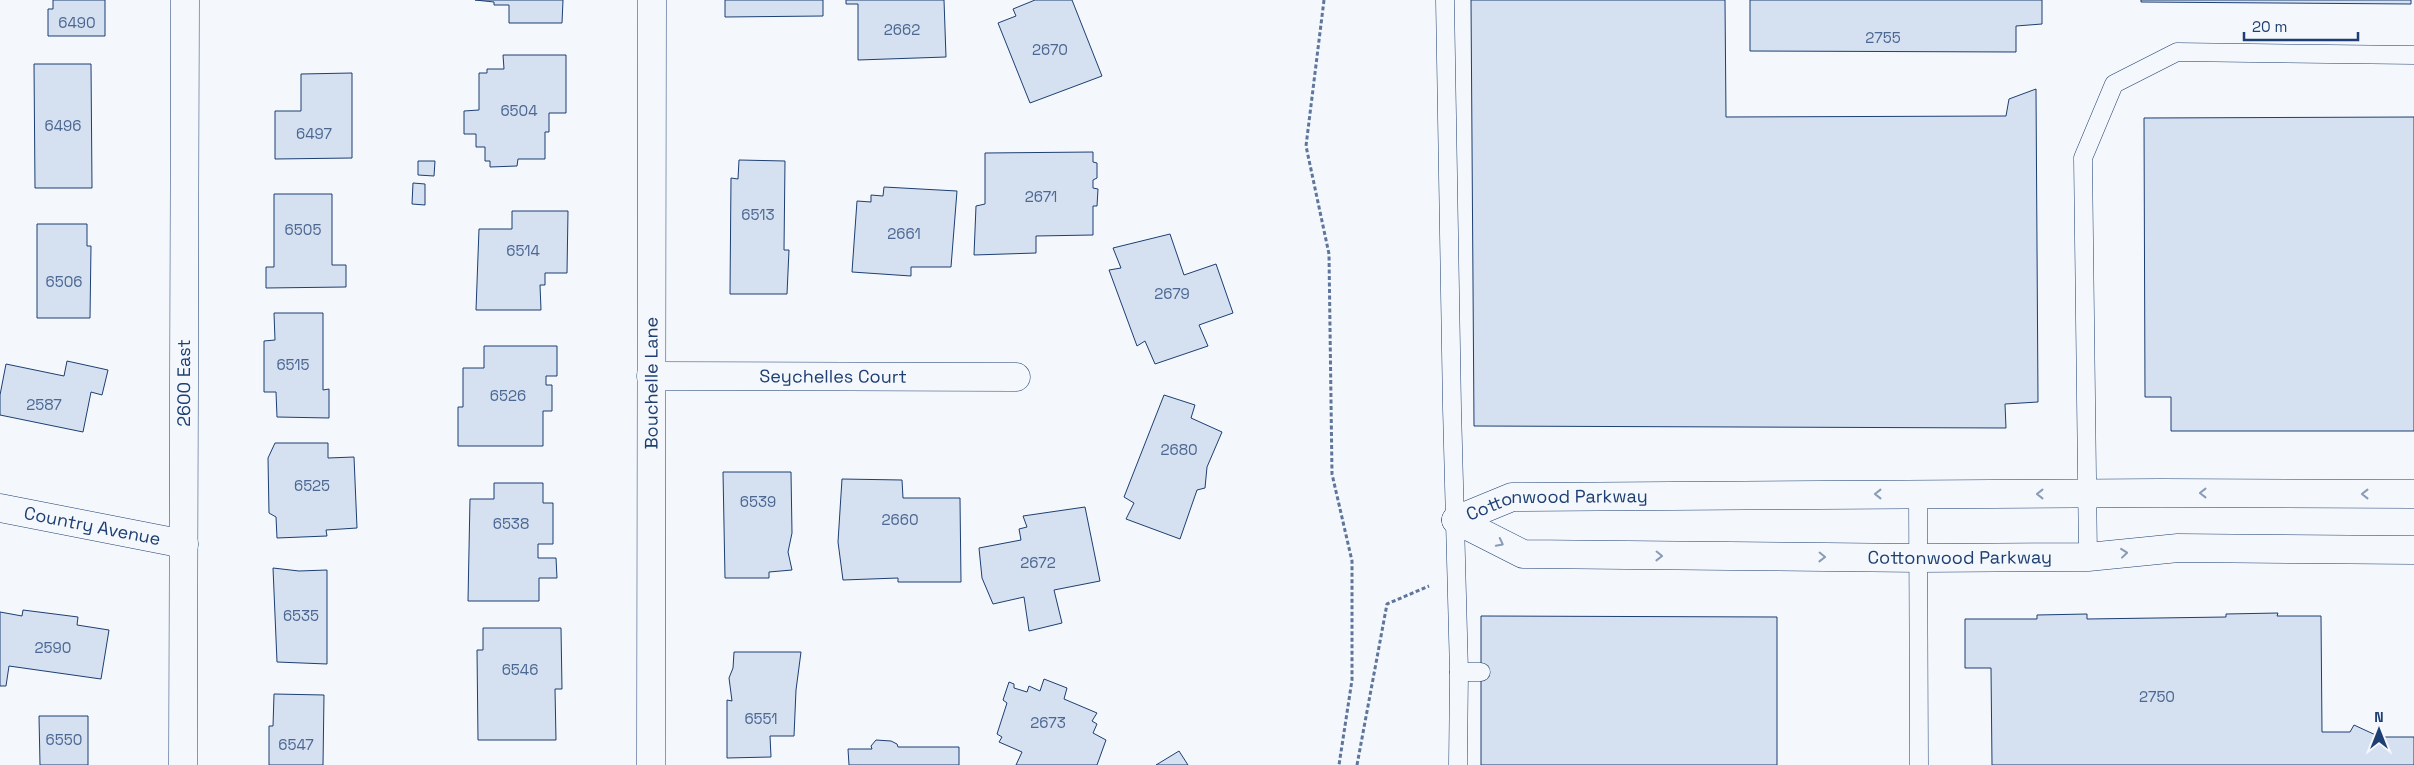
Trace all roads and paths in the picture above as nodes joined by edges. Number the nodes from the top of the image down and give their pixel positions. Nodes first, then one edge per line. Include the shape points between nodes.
1 (185, 0) edge
2 (652, 0) edge
3 (1324, 0) edge
4 (1445, 0) edge
5 (2414, 55) edge
6 (651, 376) junction
7 (1016, 377) dead end
8 (1918, 494) junction
9 (2086, 494) junction
10 (2414, 494) edge
11 (0, 508) edge
12 (1456, 520) junction
13 (184, 544) junction
14 (2414, 550) edge
15 (2088, 557) junction
16 (1919, 558) junction
17 (1430, 586) dead end
18 (1459, 672) junction
19 (1481, 672) dead end
20 (183, 765) edge
21 (651, 765) edge
22 (1339, 765) edge
23 (1357, 765) edge
24 (1458, 765) edge
25 (1919, 765) edge

1 - 13 street, 2600 East
2 - 6 street, Bouchelle Lane
3 - 22 path via 1306,146 1329,254 1332,474 1352,561 1352,680
4 - 12 lane
5 - 9 lane via 2176,52 2114,84 2083,158
6 - 7 street, Seychelles Court
6 - 21 street, Bouchelle Lane
9 -> 8 street, Cottonwood Parkway
8 -> 12 street, Cottonwood Parkway via 1512,497
8 - 16 lane
10 -> 9 street, Cottonwood Parkway
9 - 15 lane
11 - 13 street, Country Avenue
12 -> 16 street, Cottonwood Parkway via 1523,554
12 - 18 lane
13 - 20 street, 2600 East
15 -> 14 street, Cottonwood Parkway via 2178,548
15 - 16 street, Cottonwood Parkway
16 - 25 lane
17 - 23 path via 1387,604
18 - 19 lane
18 - 24 lane

